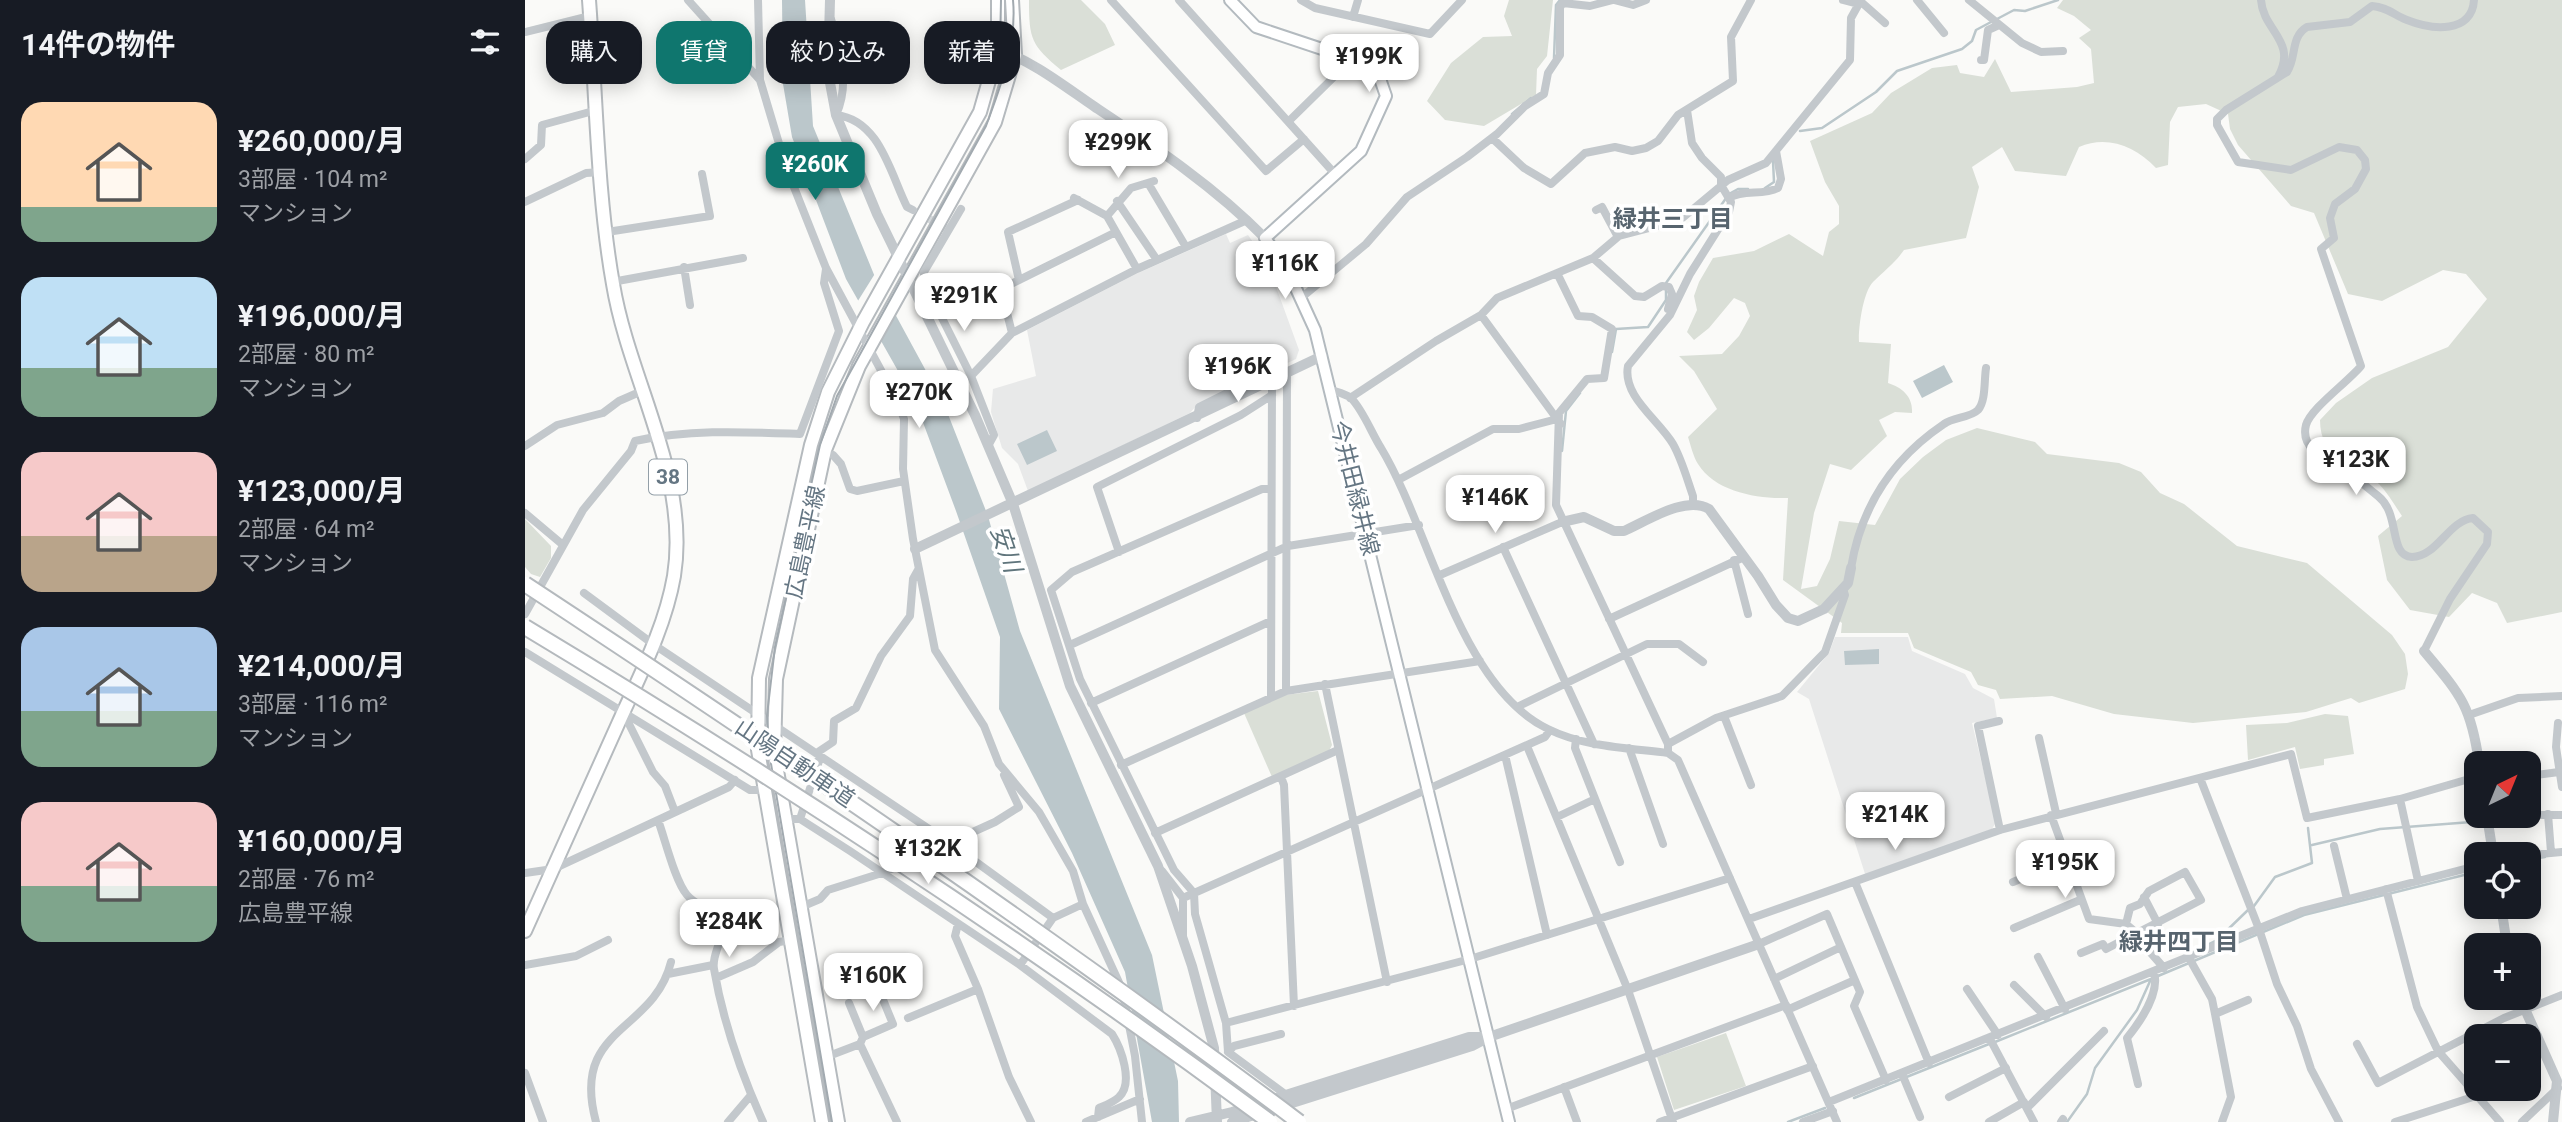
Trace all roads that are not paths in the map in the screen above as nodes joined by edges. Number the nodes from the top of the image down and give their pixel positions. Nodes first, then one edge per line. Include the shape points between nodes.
1 (589, 0) edge
2 (688, 0) edge
3 (758, 0) edge
4 (830, 0) edge
5 (998, 0) edge
6 (1012, 0) edge
7 (1111, 0) edge
8 (1179, 0) edge
9 (1230, 0) edge
10 (1301, 0) edge
11 (1358, 0) edge
12 (1462, 0) edge
13 (1613, 0) edge
14 (1646, 0) edge
15 (1751, 0) edge
16 (1843, 0) edge
17 (1917, 0) edge
18 (1969, 0) edge
19 (2261, 0) edge
20 (2474, 0) edge
21 (1860, 1) edge
22 (590, 16) junction
23 (1353, 17) junction
24 (998, 21) edge
25 (1013, 21) edge
26 (1885, 23) dead end
27 (1999, 25) junction
28 (525, 32) edge
29 (1944, 33) dead end
30 (2063, 51) dead end
31 (1347, 57) junction
32 (1020, 58) edge
33 (1981, 60) dead end
34 (2277, 78) junction
35 (759, 80) junction
36 (988, 84) edge
37 (1006, 84) edge
38 (597, 110) junction
39 (1686, 110) junction
40 (836, 115) junction
41 (1289, 121) junction
42 (1492, 138) junction
43 (1304, 139) junction
44 (1776, 151) junction
45 (525, 159) edge
46 (602, 172) junction
47 (702, 174) dead end
48 (1335, 174) junction
49 (1721, 185) junction
50 (1729, 198) junction
51 (1117, 201) junction
52 (525, 202) edge
53 (961, 209) dead end
54 (913, 210) tunnel mouth
55 (1596, 210) dead end
56 (1107, 216) junction
57 (1247, 220) junction
58 (607, 232) junction
59 (1116, 232) junction
60 (1618, 237) junction
61 (1265, 238) junction
62 (1186, 247) junction
63 (743, 258) dead end
64 (1593, 258) junction
65 (1157, 260) junction
66 (897, 262) junction
67 (684, 267) junction
68 (826, 268) junction
69 (1137, 269) junction
70 (1557, 273) junction
71 (1019, 280) junction
72 (907, 281) junction
73 (612, 282) junction
74 (1301, 298) junction
75 (690, 305) dead end
76 (1481, 315) junction
77 (861, 326) junction
78 (1658, 332) junction
79 (1012, 333) junction
80 (872, 344) junction
81 (1322, 356) junction
82 (1986, 368) dead end
83 (1287, 374) junction
84 (971, 376) junction
85 (1272, 381) junction
86 (1331, 390) junction
87 (642, 391) junction
88 (1272, 395) junction
89 (1350, 398) junction
90 (1559, 422) junction
91 (657, 436) junction
92 (525, 446) edge
93 (988, 446) junction
94 (834, 455) dead end
95 (1400, 479) junction
96 (904, 481) junction
97 (1271, 489) junction
98 (1693, 504) junction
99 (1010, 505) junction
100 (525, 513) edge
101 (1562, 522) junction
102 (1419, 524) junction
103 (1366, 533) junction
104 (563, 545) junction
105 (1289, 546) junction
106 (1503, 548) junction
107 (915, 549) junction
108 (1119, 552) junction
109 (1271, 554) junction
110 (1739, 558) junction
111 (1851, 568) joint
112 (918, 570) junction
113 (1440, 575) junction
114 (525, 584) edge
115 (1843, 589) junction
116 (584, 593) dead end
117 (525, 614) edge
118 (1748, 614) dead end
119 (1609, 619) junction
120 (1271, 621) junction
121 (525, 627) edge
122 (653, 644) junction
123 (1070, 645) junction
124 (2424, 651) joint
125 (525, 652) edge
126 (1625, 654) junction
127 (1480, 661) junction
128 (1703, 662) dead end
129 (1400, 673) junction
130 (1566, 681) junction
131 (1325, 684) junction
132 (1286, 691) junction
133 (1271, 696) junction
134 (2562, 696) edge
135 (1091, 703) junction
136 (1517, 706) junction
137 (623, 712) junction
138 (757, 712) junction
139 (2469, 715) junction
140 (1724, 716) junction
141 (1999, 720) dead end
142 (773, 722) junction
143 (2559, 723) dead end
144 (1550, 730) junction
145 (2039, 738) dead end
146 (1576, 739) junction
147 (1594, 744) junction
148 (1527, 746) junction
149 (1629, 748) junction
150 (1668, 749) junction
151 (1338, 750) junction
152 (2476, 751) edge
153 (818, 752) junction
154 (1505, 755) junction
155 (999, 764) junction
156 (1121, 765) junction
157 (1281, 777) junction
158 (2541, 777) edge
159 (2200, 778) junction
160 (2561, 778) edge
161 (735, 780) junction
162 (2464, 780) edge
163 (1751, 785) dead end
164 (765, 790) junction
165 (1429, 790) junction
166 (1595, 799) junction
167 (2400, 799) junction
168 (674, 813) junction
169 (2053, 814) junction
170 (2541, 814) edge
171 (2548, 814) junction
172 (2562, 815) edge
173 (1557, 817) junction
174 (786, 818) junction
175 (800, 819) junction
176 (658, 820) junction
177 (1354, 823) junction
178 (2000, 830) junction
179 (1155, 833) junction
180 (950, 843) junction
181 (1664, 844) dead end
182 (2335, 846) dead end
183 (2551, 852) junction
184 (2562, 852) edge
185 (1287, 853) junction
186 (2541, 853) edge
187 (2067, 860) junction
188 (1620, 862) dead end
189 (1158, 866) junction
190 (553, 869) junction
191 (2464, 869) edge
192 (525, 873) edge
193 (882, 873) junction
194 (1730, 878) junction
195 (2418, 881) junction
196 (1855, 882) junction
197 (2013, 883) dead end
198 (2386, 889) junction
199 (1194, 893) junction
200 (1183, 898) junction
201 (2144, 898) junction
202 (2347, 899) junction
203 (2081, 900) junction
204 (1083, 904) junction
205 (801, 907) junction
206 (1053, 918) junction
207 (1749, 919) junction
208 (1600, 920) junction
209 (957, 924) junction
210 (2126, 924) junction
211 (2158, 924) junction
212 (2014, 928) dead end
213 (2259, 929) junction
214 (525, 931) edge
215 (1547, 935) junction
216 (2137, 935) junction
217 (1183, 938) junction
218 (608, 940) dead end
219 (792, 940) junction
220 (1759, 944) junction
221 (1841, 947) junction
222 (2081, 953) dead end
223 (2038, 957) dead end
224 (2189, 958) junction
225 (1470, 959) junction
226 (671, 962) dead end
227 (525, 965) edge
228 (713, 965) junction
229 (1020, 965) junction
230 (2164, 968) junction
231 (2154, 972) junction
232 (668, 974) junction
233 (716, 978) junction
234 (1774, 979) junction
235 (1855, 980) junction
236 (1387, 982) junction
237 (2014, 985) dead end
238 (978, 989) junction
239 (1967, 989) dead end
240 (879, 990) dead end
241 (1628, 990) junction
242 (2562, 995) edge
243 (2248, 1000) dead end
244 (849, 1003) dead end
245 (2541, 1003) edge
246 (1294, 1006) junction
247 (1786, 1007) junction
248 (2065, 1009) junction
249 (2523, 1010) edge
250 (2525, 1010) edge
251 (2215, 1014) junction
252 (2046, 1017) junction
253 (908, 1018) dead end
254 (1226, 1023) junction
255 (2104, 1031) dead end
256 (1281, 1034) dead end
257 (1489, 1037) junction
258 (1994, 1037) junction
259 (862, 1040) junction
260 (2357, 1044) dead end
261 (2438, 1051) junction
262 (1229, 1052) junction
263 (1650, 1055) junction
264 (827, 1057) junction
265 (1929, 1063) junction
266 (1813, 1066) junction
267 (2006, 1069) junction
268 (525, 1073) edge
269 (1902, 1074) junction
270 (1886, 1080) junction
271 (2464, 1082) edge
272 (2139, 1084) dead end
273 (1564, 1087) junction
274 (2560, 1087) edge
275 (751, 1095) junction
276 (1949, 1097) dead end
277 (1140, 1099) junction
278 (1290, 1099) junction
279 (2464, 1100) edge
280 (2481, 1101) edge
281 (2025, 1105) junction
282 (1831, 1107) junction
283 (1506, 1109) junction
284 (1098, 1117) junction
285 (1920, 1117) dead end
286 (1214, 1119) edge
287 (2408, 1119) edge
288 (1247, 1120) edge
289 (1673, 1120) edge
290 (2525, 1120) edge
291 (543, 1122) edge
292 (596, 1122) edge
293 (728, 1122) edge
294 (763, 1122) edge
295 (822, 1122) edge
296 (838, 1122) edge
297 (897, 1122) edge
298 (1031, 1122) edge
299 (1086, 1122) edge
300 (1142, 1122) edge
301 (1190, 1122) edge
302 (1232, 1122) edge
303 (1270, 1122) edge
304 (1299, 1122) edge
305 (1509, 1122) edge
306 (1577, 1122) edge
307 (1660, 1122) edge
308 (1803, 1122) edge
309 (1837, 1122) edge
310 (1989, 1122) edge
311 (2034, 1122) edge
312 (2222, 1122) edge
313 (2339, 1122) edge
314 (2395, 1122) edge
315 (2500, 1122) edge
316 (2553, 1122) edge

1 - 22 main road, 38
2 - 35 street
3 - 35 street
4 - 40 street via 828,72
5 - 24 main road, 広島豊平線
6 - 25 main road, 広島豊平線
7 - 43 street via 1266,171
8 - 41 street
9 - 31 main road via 1256,27
10 - 23 street
11 - 23 street
12 - 23 street via 1430,34
13 - 14 street via 1633,5
13 - 42 street via 1590,6 1563,2 1560,55 1548,72 1544,94
15 - 39 street via 1731,37 1733,81
16 - 21 street
17 - 29 street
18 - 27 street
19 - 34 street via 2285,54
20 - 34 street via 2473,14 2452,27 2405,20 2384,6 2372,6 2350,22 2307,26 2295,39 2293,64
21 - 26 street
21 - 44 street via 1851,18 1850,60
22 - 28 street
22 - 38 main road, 38
27 - 30 street via 2041,52
27 - 33 street via 1988,30 1987,50
31 - 41 street via 1344,67
31 - 48 main road via 1370,65 1386,96 1361,151
32 - 57 street via 1210,186
34 - 124 street via 2217,119 2238,162 2291,170 2339,147 2357,150 2366,169 2355,189 2335,204 2330,218 2335,238 2321,249 2361,366 2306,426 2312,451 2386,502 2402,553 2423,555 2464,519 2473,518 2488,532 2487,544 2450,599
35 - 68 street via 786,167
36 - 66 main road, 広島豊平線 via 980,112
37 - 72 main road, 広島豊平線 via 995,122
38 - 45 street via 542,125 541,145
38 - 46 main road, 38
39 - 42 street via 1646,148 1615,147 1585,153 1551,184 1524,168
39 - 49 street via 1692,143 1721,177
40 - 54 street via 850,116 879,143 907,207
40 - 66 street
41 - 43 street
42 - 74 street via 1407,197 1366,244
43 - 48 street
44 - 49 street via 1756,169
44 - 50 street via 1779,188
46 - 52 street via 586,173
46 - 58 main road, 38
47 - 58 street via 710,216
48 - 61 main road
49 - 50 street
49 - 60 street via 1680,220
50 - 78 street via 1729,212
51 - 56 street
51 - 62 street via 1131,188 1151,182
51 - 65 street
53 - 84 street via 924,272 924,282
55 - 60 street via 1602,206
56 - 59 street
56 - 71 street via 1076,199 1008,232
57 - 61 street
57 - 62 street
58 - 73 main road, 38
59 - 69 street
59 - 71 street
60 - 64 street
61 - 74 main road, 今井田緑井線
62 - 65 street
63 - 67 street
64 - 70 street
64 - 78 street via 1635,296 1668,287 1671,303
65 - 69 street
66 - 72 street
66 - 77 main road, 広島豊平線
67 - 73 street
67 - 75 street
68 - 77 street
68 - 91 street via 824,283 839,331 801,434 729,431
69 - 79 street
70 - 76 street via 1497,298
70 - 90 street via 1578,316 1592,317 1612,329 1604,378 1587,379 1559,413
71 - 79 street via 1001,289
72 - 80 main road, 広島豊平線
72 - 93 street
73 - 87 main road, 38
74 - 81 main road, 今井田緑井線
76 - 89 street
76 - 90 street
77 - 80 street
77 - 138 main road, 広島豊平線 via 828,392 811,444 765,646
78 - 98 street via 1628,366 1627,384 1672,442
79 - 84 street
80 - 96 street via 904,419
80 - 142 main road, 広島豊平線 via 843,399 825,450 781,649
81 - 83 street
81 - 86 main road, 今井田緑井線
82 - 111 street via 1982,404 1976,413 1947,421 1910,448 1879,488 1856,536
83 - 85 street
83 - 105 street
84 - 93 street via 994,435
85 - 88 street
85 - 99 street
86 - 89 street
86 - 103 main road, 今井田緑井線
87 - 91 main road, 38
87 - 92 street via 603,413 557,425
88 - 97 street
88 - 108 street via 1097,487
89 - 95 street
90 - 95 street via 1493,429
90 - 101 street via 1556,505
91 - 104 street via 635,442 583,510
91 - 122 main road, 38 via 672,492 676,548 674,576
93 - 99 street
94 - 96 street via 850,489
95 - 102 street
96 - 107 street
97 - 108 street
97 - 109 street
98 - 101 street via 1624,531 1584,517
98 - 110 street via 1709,509
99 - 107 street
99 - 189 street via 1070,686
100 - 104 street
101 - 106 street
101 - 119 street
102 - 103 street
102 - 113 street
103 - 105 street
103 - 129 main road, 今井田緑井線
104 - 117 street
105 - 109 street
105 - 132 street
106 - 113 street
106 - 130 street
107 - 112 street
108 - 123 street via 1072,572 1051,590
109 - 120 street
109 - 123 street
110 - 115 street via 1776,605 1798,621 1812,617
110 - 118 street
110 - 119 street
111 - 115 street
112 - 153 street via 910,616 881,656 856,708 834,721 833,742
112 - 155 street via 935,650 984,726
113 - 127 street
114 - 304 highway, 山陽自動車道, bridge via 977,888
115 - 140 street via 1845,595 1825,652 1782,696
116 - 122 street
119 - 126 street
120 - 133 street
120 - 135 street
121 - 303 highway, 山陽自動車道, bridge via 876,845 1098,996
122 - 137 main road, 38
122 - 138 street
123 - 135 street
124 - 139 street via 2461,694
125 - 137 street
126 - 128 street via 1655,642 1679,644
126 - 130 street
126 - 150 street
127 - 129 street
127 - 136 street
129 - 131 street
129 - 165 main road, 今井田緑井線
130 - 136 street
130 - 147 street
131 - 132 street
131 - 151 street
132 - 133 street
133 - 156 street
134 - 139 street via 2518,698
135 - 156 street
136 - 144 street
137 - 161 street
137 - 168 street via 653,772 666,786
137 - 190 main road, 38
138 - 142 street
138 - 164 main road, 広島豊平線
139 - 152 street
140 - 150 street
140 - 163 street
141 - 178 street via 1978,726
142 - 153 street
142 - 174 main road, 広島豊平線
143 - 160 street
144 - 146 street
144 - 148 street
145 - 169 street
146 - 147 street
146 - 166 street via 1575,748
147 - 149 street
148 - 154 street
148 - 173 street
149 - 150 street
149 - 181 street
150 - 194 street via 1678,760
151 - 157 street
151 - 177 street
153 - 175 street
153 - 180 street
154 - 165 street
154 - 215 street
155 - 180 street via 1019,807
155 - 204 street via 1039,812 1073,871
156 - 179 street
157 - 179 street
157 - 185 street
158 - 160 street
159 - 167 street via 2291,754 2307,818
159 - 169 street
159 - 213 street
161 - 164 street via 750,790
161 - 168 street
162 - 167 street
164 - 219 main road, 広島豊平線
165 - 177 street
165 - 225 main road, 今井田緑井線
166 - 173 street
166 - 188 street
167 - 195 street
168 - 176 street
169 - 178 street
169 - 187 street
170 - 171 street
171 - 172 street
171 - 183 street
173 - 208 street
174 - 175 street
174 - 205 main road, 広島豊平線
175 - 193 street
176 - 190 street
176 - 228 street via 687,895 720,925
177 - 185 street
177 - 236 street
178 - 196 street
179 - 199 street via 1174,870
180 - 193 street
180 - 206 street
182 - 202 street
183 - 184 street
183 - 186 street
185 - 199 street
185 - 246 street
187 - 197 street
187 - 203 street
189 - 200 street
189 - 217 street
190 - 192 street
190 - 214 main road, 38
191 - 195 street
193 - 205 street via 828,890 820,900
193 - 209 street
194 - 207 street
194 - 208 street
195 - 198 street
196 - 207 street
196 - 265 street
198 - 202 street
198 - 261 street via 2417,1007
199 - 200 street
199 - 254 street via 1195,914
200 - 217 street
201 - 210 street via 2130,908
201 - 211 street
201 - 211 street via 2185,872 2201,900
202 - 213 street
203 - 210 street via 2089,919
203 - 212 street
204 - 206 street
204 - 277 street via 1122,989
205 - 264 main road, 広島豊平線
206 - 229 street
207 - 220 street
208 - 215 street
208 - 241 street
209 - 229 street
209 - 238 street via 955,936
210 - 216 street
211 - 216 street
213 - 224 street
213 - 313 street via 2311,1069
215 - 225 street
216 - 222 street via 2106,950 2103,944
216 - 230 street
217 - 286 street via 1214,1048
218 - 227 street via 576,956
219 - 233 street via 779,942 753,962
219 - 295 main road, 広島豊平線
220 - 221 street via 1827,915
220 - 234 street
220 - 241 street
221 - 234 street
221 - 235 street
223 - 248 street
224 - 230 street
224 - 251 street via 2212,999
225 - 236 street
225 - 257 main road, 今井田緑井線
226 - 232 street
228 - 232 street
228 - 233 street
229 - 284 street via 1077,1005 1119,1044 1125,1087 1121,1096 1099,1108
230 - 231 street
231 - 248 street
231 - 272 street via 2157,982 2127,1038
232 - 292 street via 657,993 593,1064 590,1095
233 - 275 street via 734,1051
234 - 247 street
235 - 247 street
235 - 270 street via 1860,992 1854,1006
236 - 246 street
237 - 252 street
238 - 253 street
238 - 298 street via 1009,1077
239 - 258 street
240 - 259 street via 893,1024
241 - 257 street
241 - 263 street
242 - 245 street
243 - 251 street
244 - 259 street
246 - 254 street
247 - 263 street
247 - 266 street
248 - 252 street
249 - 261 street
250 - 274 street
251 - 312 street via 2231,1097
252 - 258 street
254 - 262 street
255 - 281 street
256 - 262 street via 1234,1046
257 - 278 street via 1472,1046
257 - 283 main road, 今井田緑井線
258 - 265 street
258 - 267 street
259 - 264 street
259 - 297 street
260 - 261 street via 2378,1083
261 - 271 street
262 - 278 street
263 - 273 street
263 - 289 street
264 - 296 main road, 広島豊平線
265 - 269 street
266 - 282 street
266 - 289 street
267 - 276 street
267 - 281 street
268 - 291 street
269 - 270 street
269 - 285 street
270 - 282 street
273 - 283 street
273 - 306 street
274 - 290 street
274 - 316 street
275 - 293 street
275 - 294 street
277 - 284 street
277 - 300 street
278 - 286 street
278 - 288 street
279 - 287 street
280 - 315 street
281 - 310 street
281 - 311 street
282 - 308 street
282 - 309 street
283 - 305 main road, 今井田緑井線
284 - 299 street
286 - 301 street
287 - 314 street
288 - 302 street
289 - 307 street

